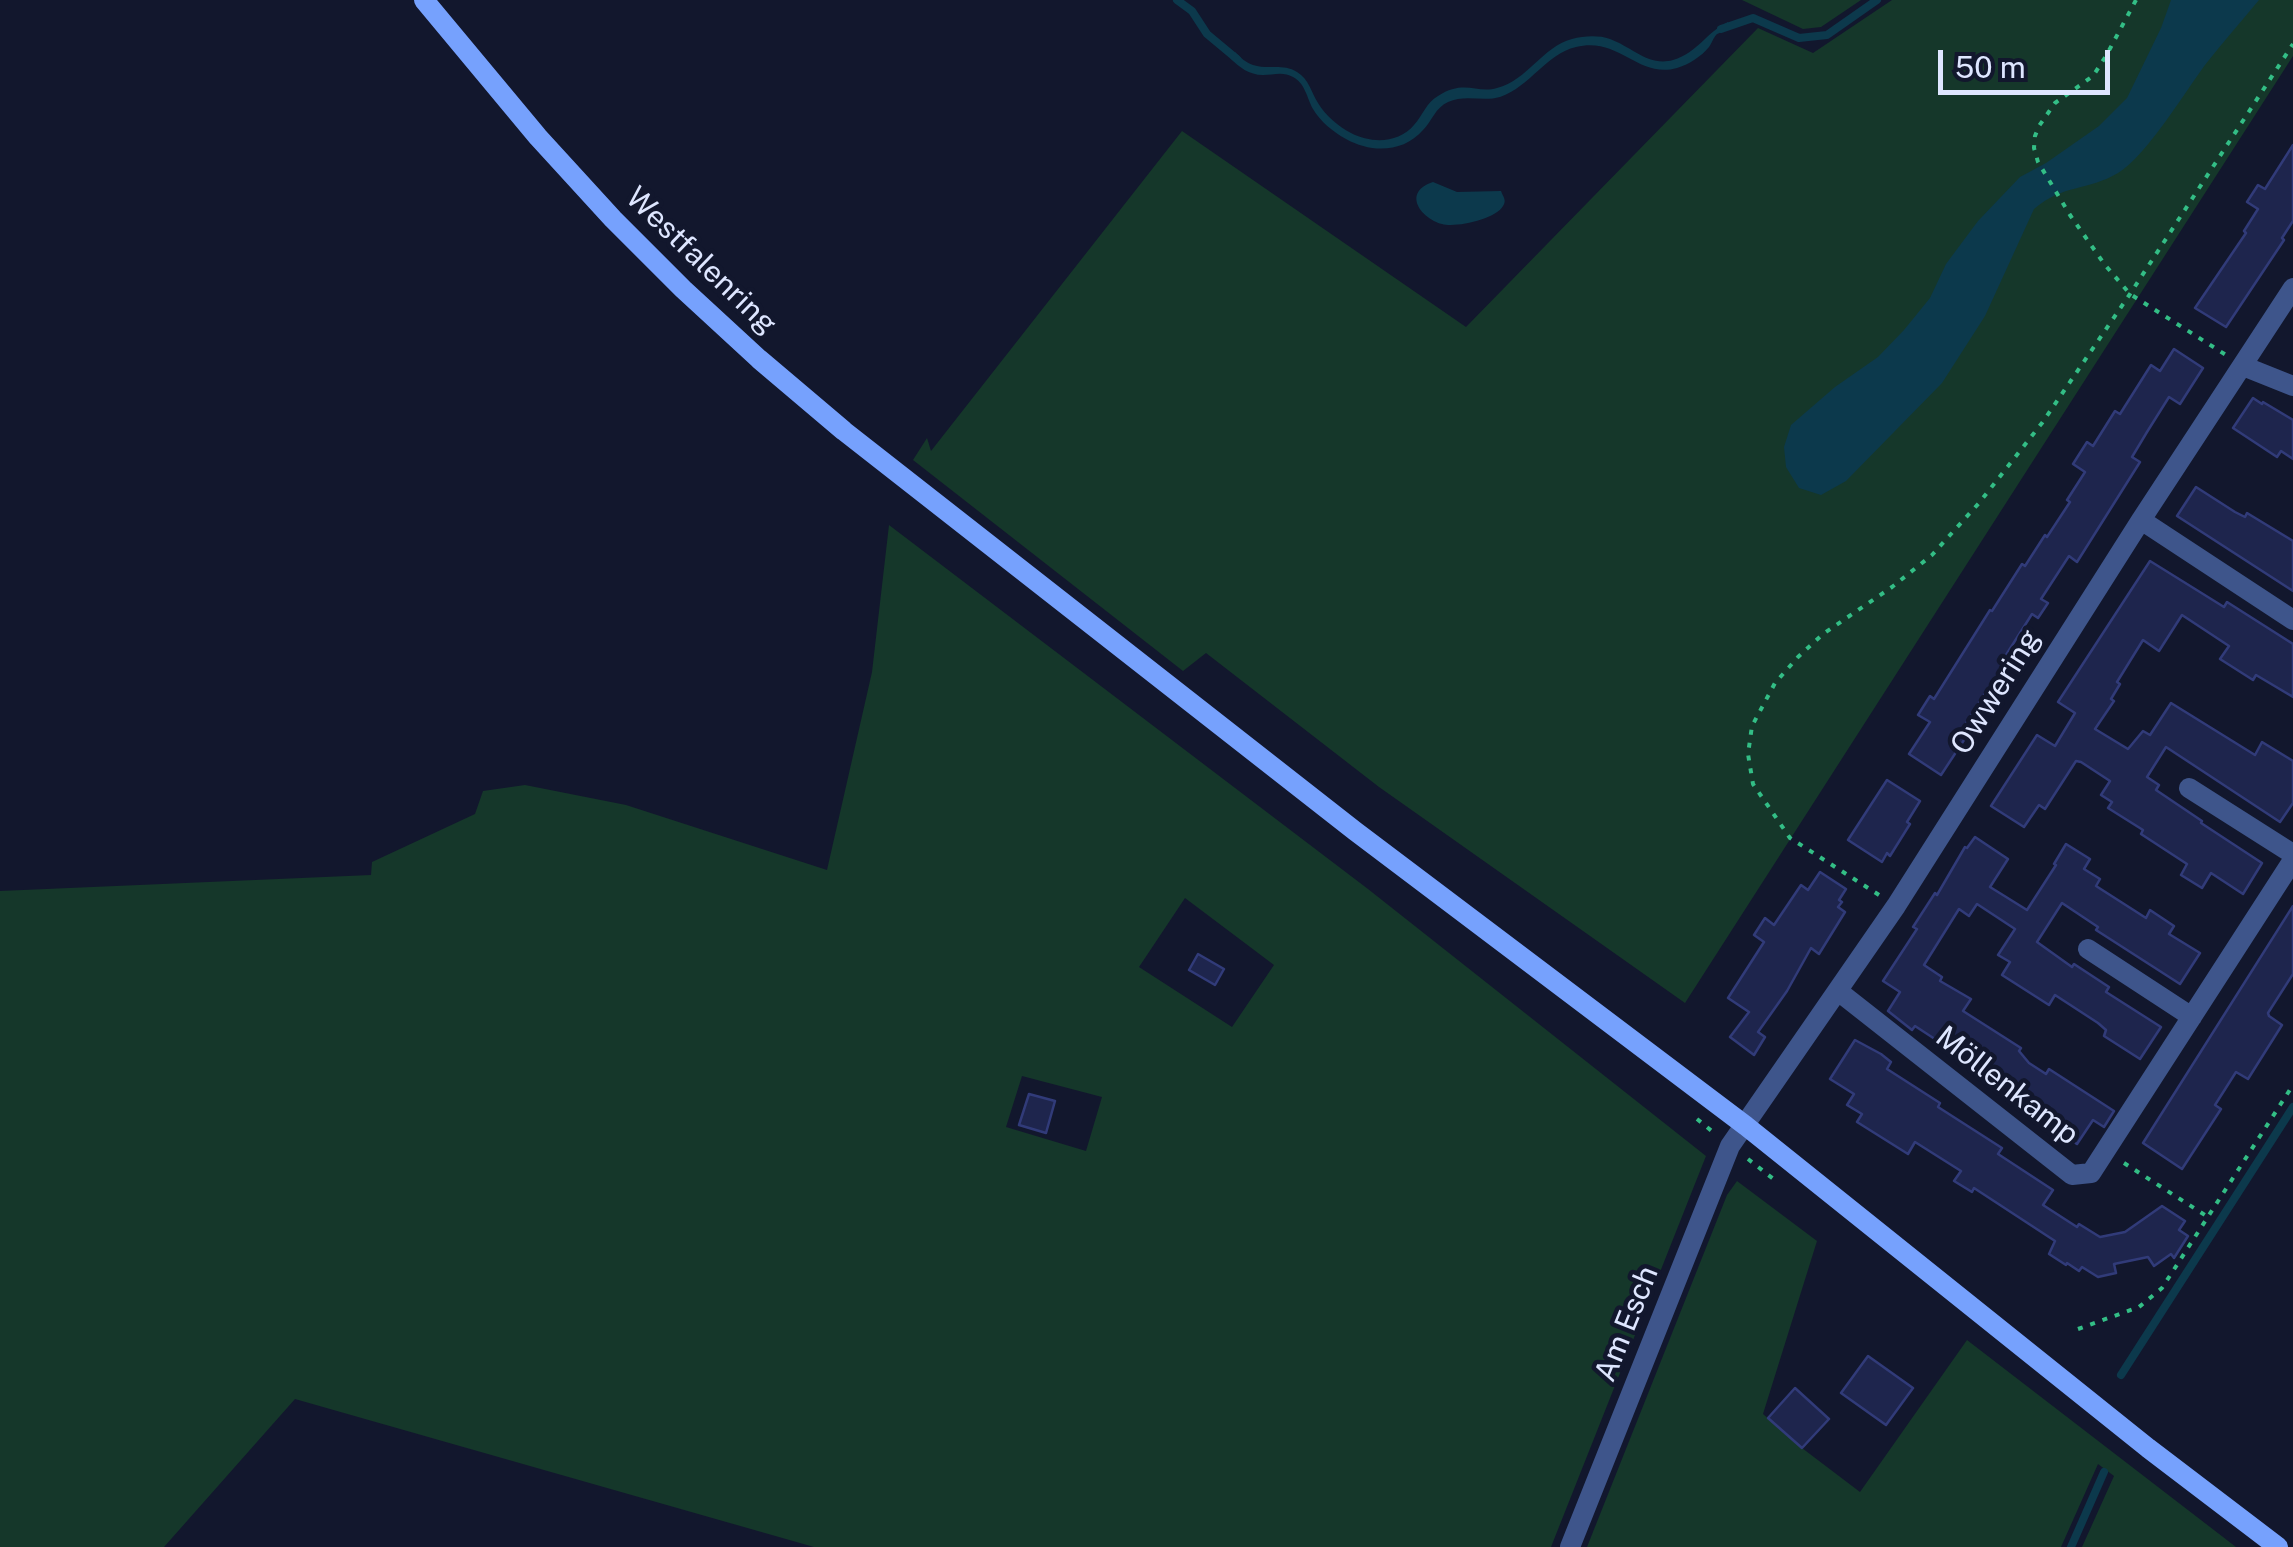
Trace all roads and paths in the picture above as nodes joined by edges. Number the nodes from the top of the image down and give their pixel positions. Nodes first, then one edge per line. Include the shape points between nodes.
1 (424, 0) edge
2 (2136, 0) edge
3 (2293, 44) edge
4 (2293, 288) edge
5 (2130, 294) junction
6 (2243, 366) junction
7 (2293, 386) edge
8 (2141, 520) junction
9 (2293, 620) edge
10 (2189, 788) dead end
11 (2293, 857) edge
12 (1896, 906) junction
13 (2088, 949) dead end
14 (1838, 991) junction
15 (2192, 1017) junction
16 (2293, 1085) edge
17 (1746, 1126) junction
18 (2105, 1151) junction
19 (2208, 1217) junction
20 (2078, 1329) dead end
21 (1570, 1547) edge
22 (2278, 1547) edge

1 - 17 street, Westfalenring via 613,219 759,359 969,531
2 - 5 path via 2093,76 2048,111 2034,148 2057,196
3 - 5 path
4 - 6 street, Owwering
5 - 6 path
5 - 12 path via 1979,503 1932,555 1798,657 1752,726 1753,784 1790,838
6 - 7 street
6 - 8 street, Owwering
8 - 9 street
8 - 12 street, Owwering
10 - 11 street, Möllenkamp
11 - 15 street, Möllenkamp
12 - 14 street, Owwering
13 - 15 street
14 - 17 street, Owwering
14 - 18 street, Möllenkamp via 2072,1176 2090,1172
15 - 18 street, Möllenkamp
16 - 19 path
17 - 21 street, Am Esch via 1730,1146
17 - 22 street, Westfalenring
18 - 19 path
19 - 20 path via 2150,1299

